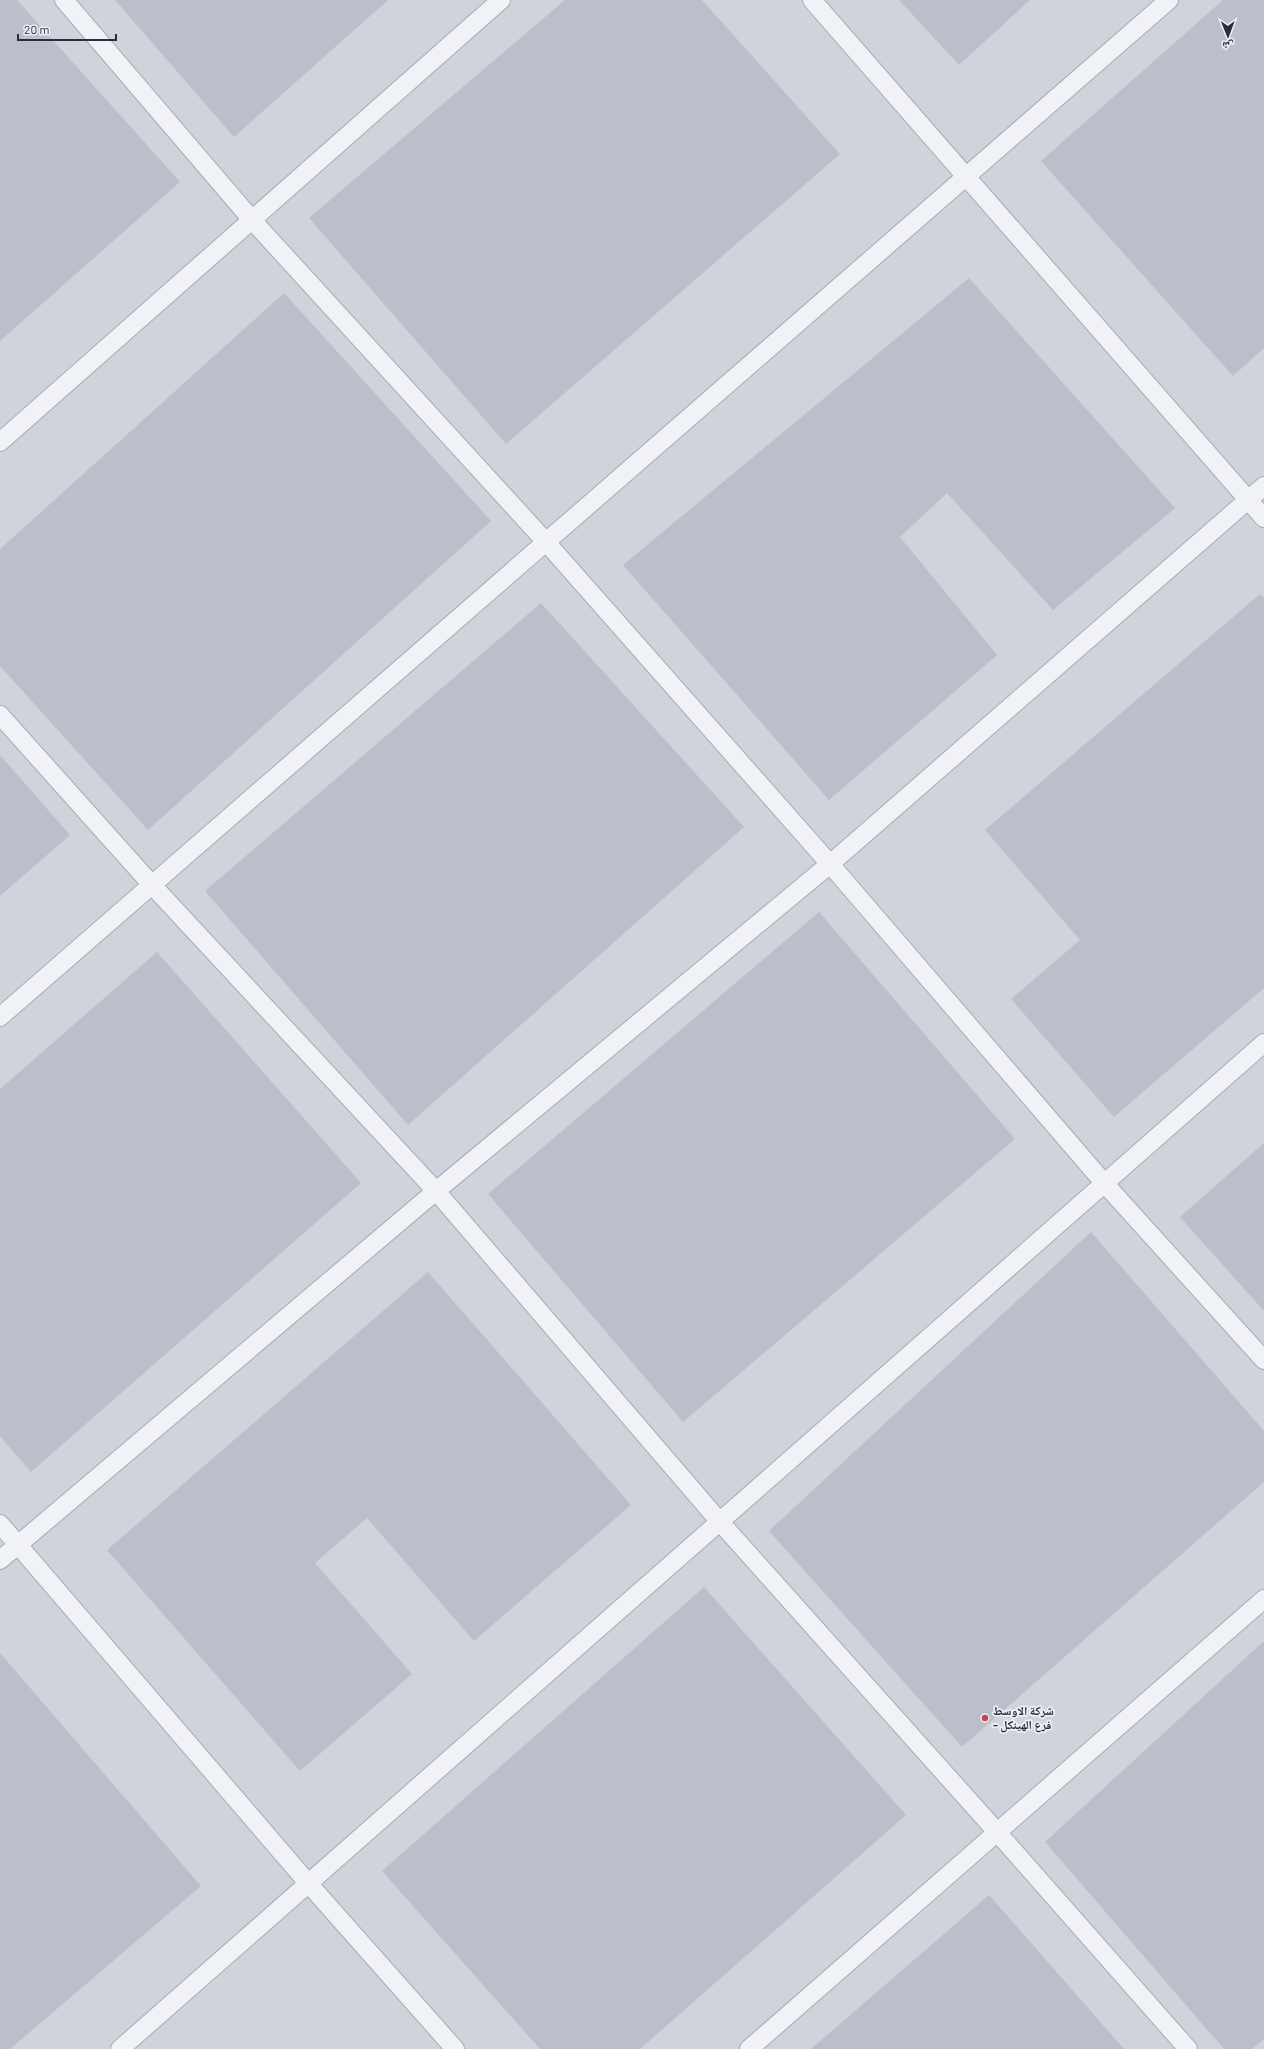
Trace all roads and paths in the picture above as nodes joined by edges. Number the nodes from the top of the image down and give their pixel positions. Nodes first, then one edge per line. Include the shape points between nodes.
1 (64, 0) edge
2 (501, 0) edge
3 (812, 0) edge
4 (1169, 0) edge
5 (966, 177) junction
6 (252, 220) junction
7 (0, 442) edge
8 (1264, 486) edge
9 (1249, 500) junction
10 (1264, 518) edge
11 (546, 542) junction
12 (0, 715) edge
13 (830, 864) junction
14 (152, 885) junction
15 (0, 1017) edge
16 (1264, 1043) edge
17 (1105, 1184) junction
18 (436, 1191) junction
19 (1264, 1360) edge
20 (720, 1522) junction
21 (0, 1524) edge
22 (17, 1544) junction
23 (0, 1560) edge
24 (1264, 1600) edge
25 (998, 1832) junction
26 (308, 1883) junction
27 (120, 2049) edge
28 (455, 2049) edge
29 (749, 2049) edge
30 (1188, 2049) edge

1 - 6 lane
2 - 6 lane
3 - 5 lane
4 - 5 lane
5 - 9 lane
5 - 11 lane
6 - 7 lane
6 - 11 lane
8 - 9 lane
9 - 10 lane
9 - 13 lane
11 - 13 lane
11 - 14 lane
12 - 14 lane
13 - 17 lane
13 - 18 lane
14 - 15 lane
14 - 18 lane
16 - 17 lane
17 - 19 lane
17 - 20 lane
18 - 20 lane
18 - 22 lane
20 - 25 lane
20 - 26 lane
21 - 22 lane
22 - 23 lane
22 - 26 lane
24 - 25 lane
25 - 29 lane
25 - 30 lane
26 - 27 lane
26 - 28 lane

